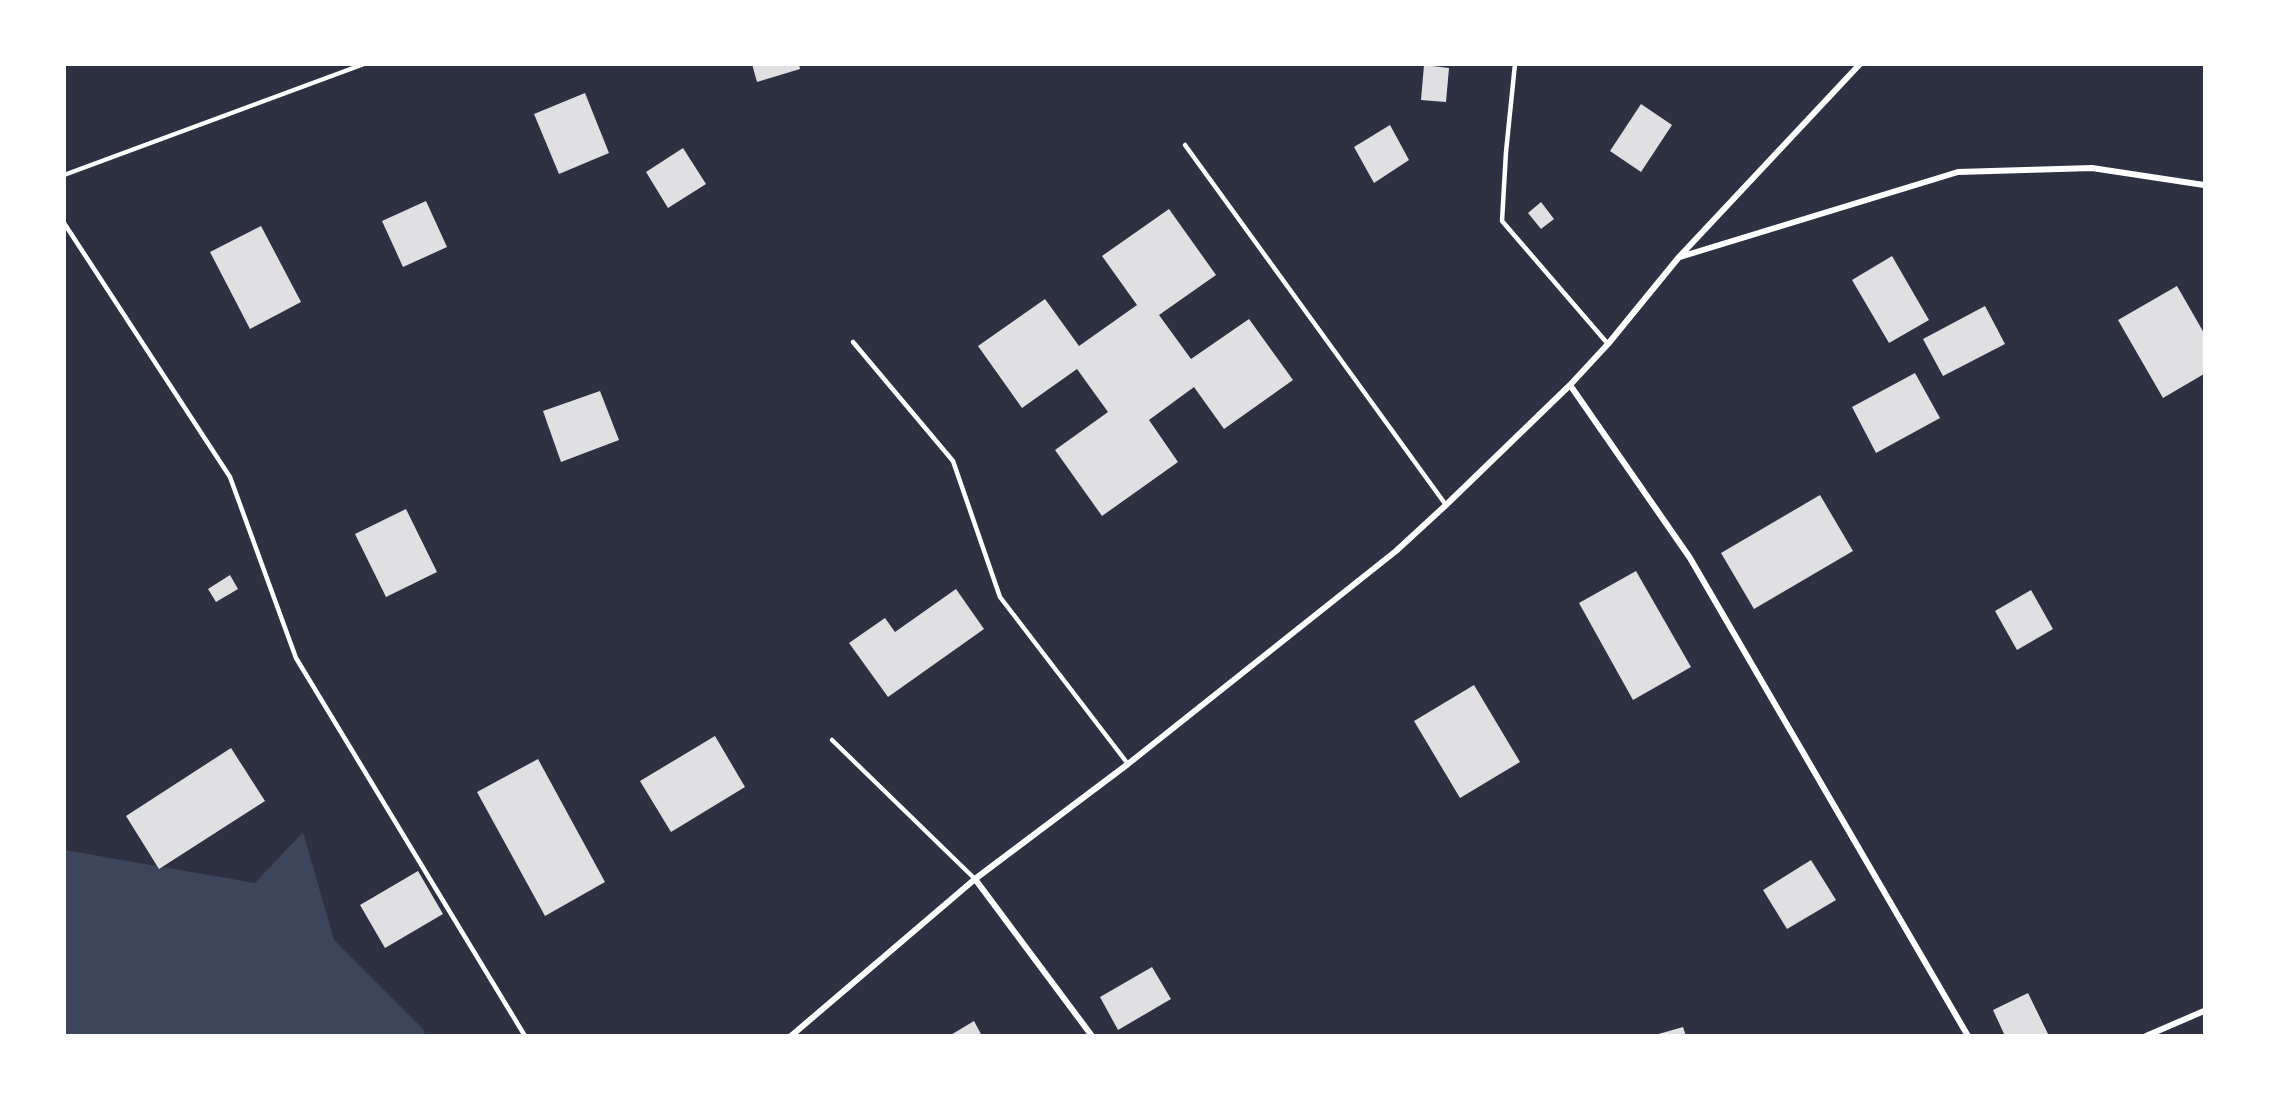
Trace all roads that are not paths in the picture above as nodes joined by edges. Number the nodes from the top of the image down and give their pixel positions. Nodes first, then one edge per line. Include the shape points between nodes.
1 (364, 64) edge
2 (1515, 64) edge
3 (1860, 64) edge
4 (1185, 145) dead end
5 (64, 175) edge
6 (2205, 185) edge
7 (64, 223) edge
8 (1679, 257) junction
9 (853, 342) dead end
10 (1608, 344) junction
11 (1570, 385) junction
12 (1446, 505) junction
13 (832, 740) dead end
14 (1128, 764) junction
15 (975, 879) junction
16 (2205, 1011) edge
17 (525, 1035) edge
18 (791, 1035) edge
19 (1092, 1035) edge
20 (1968, 1035) edge
21 (2146, 1035) edge

1 - 5 lane
2 - 10 lane via 1502,221
3 - 8 street
4 - 12 lane
6 - 8 street via 2092,168 1958,172
7 - 17 lane via 230,477 296,658
8 - 10 street
9 - 14 lane via 953,461 1000,597
10 - 11 street
11 - 12 street
11 - 20 street via 1690,558
12 - 14 street via 1396,551
13 - 15 lane
14 - 15 street
15 - 18 street
15 - 19 street
16 - 21 street

